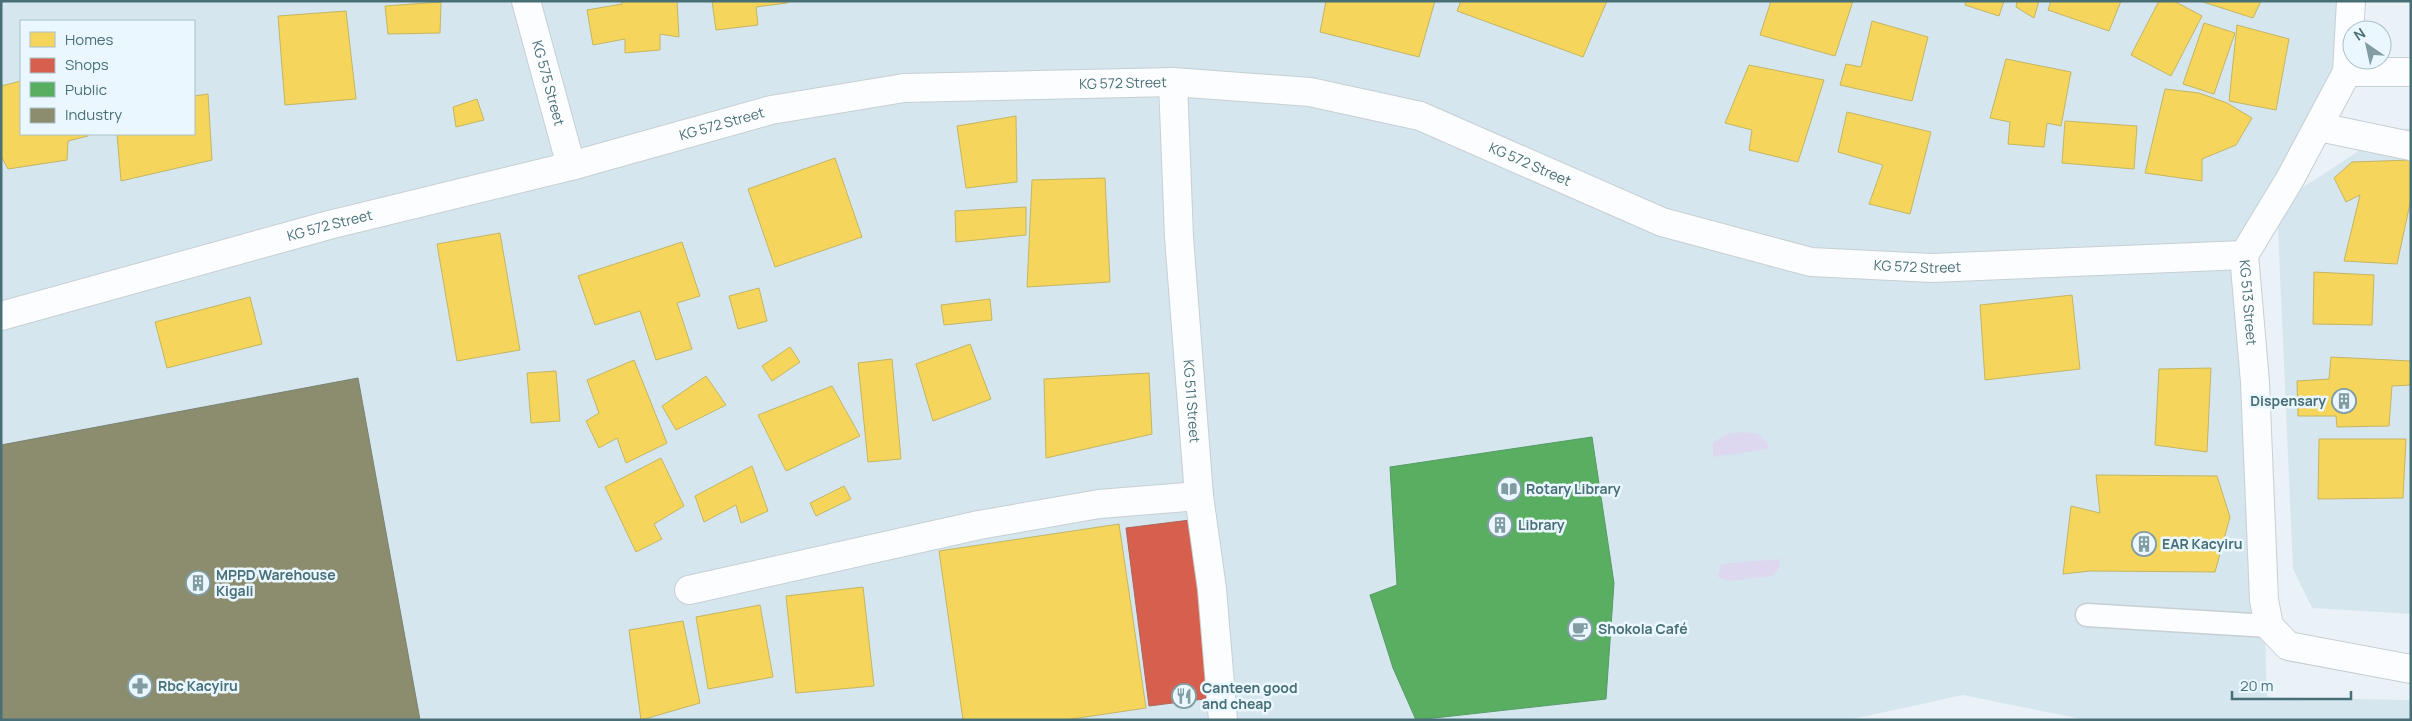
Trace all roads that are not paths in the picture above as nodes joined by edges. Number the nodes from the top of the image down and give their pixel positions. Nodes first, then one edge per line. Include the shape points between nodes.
1 (526, 1) edge
2 (2351, 1) edge
3 (2347, 72) junction
4 (2411, 72) edge
5 (1173, 82) junction
6 (2319, 127) junction
7 (2411, 146) edge
8 (571, 166) junction
9 (2244, 256) junction
10 (1, 316) edge
11 (1199, 496) junction
12 (689, 590) dead end
13 (2267, 613) junction
14 (2088, 614) dead end
15 (2411, 669) edge
16 (1223, 720) edge

1 - 8 street, KG 575 Street
2 - 3 street, KG 513 Street
3 - 4 street
3 - 6 street, KG 513 Street
5 - 8 street, KG 572 Street via 904,88 770,110
5 - 9 street, KG 572 Street via 1310,92 1420,116 1662,222 1811,262 1932,268
5 - 11 street, KG 511 Street via 1179,237
6 - 7 street
6 - 9 street, KG 513 Street
8 - 10 street, KG 572 Street via 329,225
9 - 13 street, KG 513 Street via 2255,382
11 - 12 street via 1099,504 979,524
11 - 16 street, KG 511 Street via 1212,588
13 - 14 lane
13 - 15 street via 2288,646

